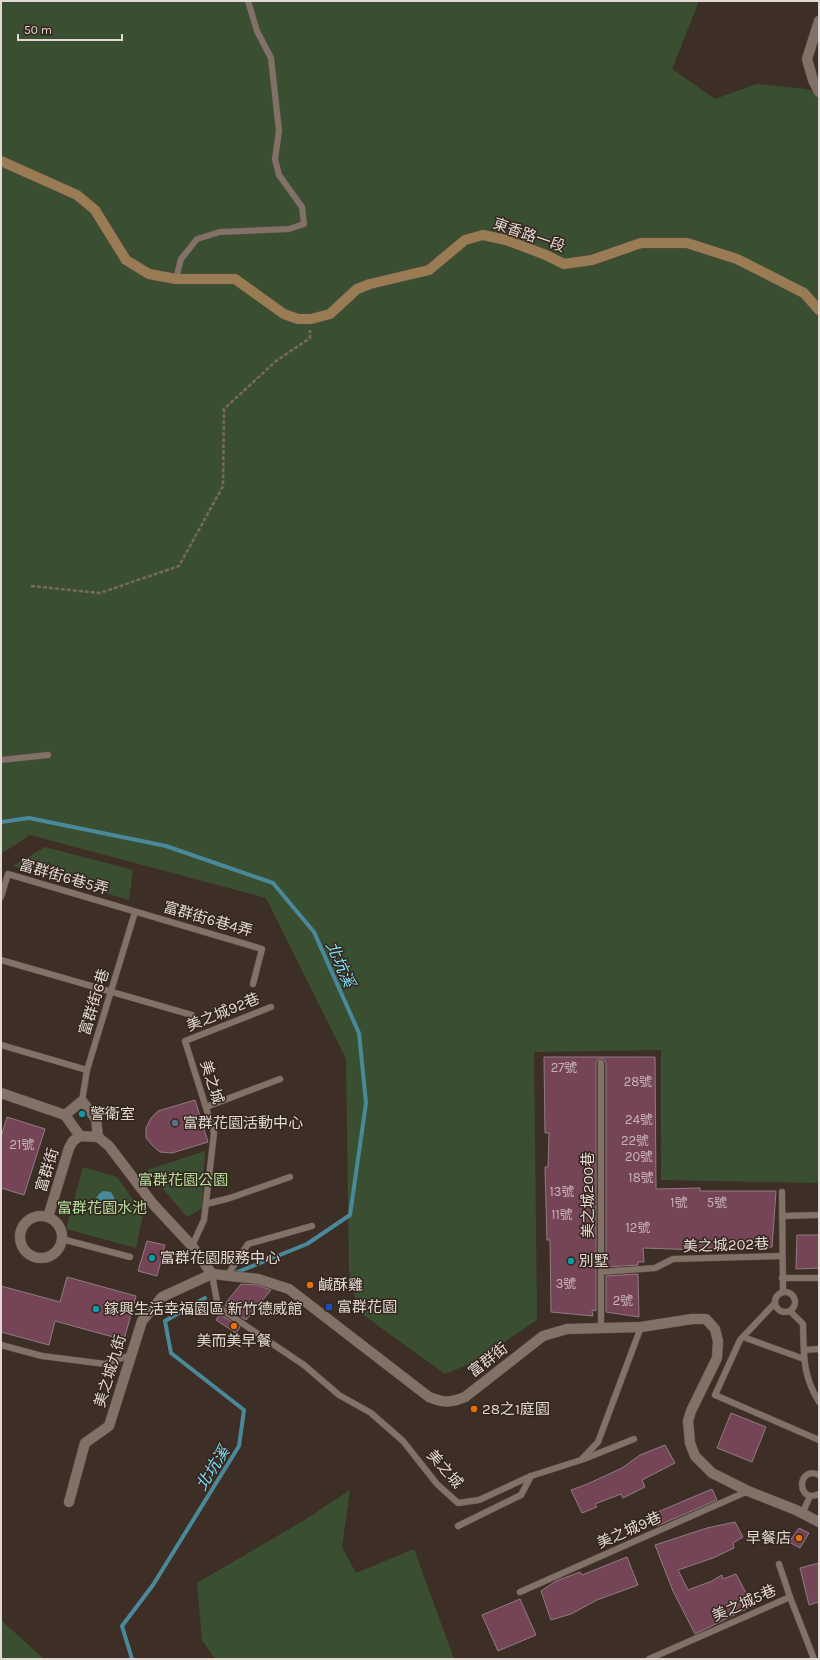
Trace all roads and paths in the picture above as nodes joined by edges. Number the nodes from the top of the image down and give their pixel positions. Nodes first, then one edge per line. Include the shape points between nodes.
1 (248, 1) edge
2 (819, 21) edge
3 (819, 92) edge
4 (1, 161) edge
5 (176, 280) junction
6 (819, 310) edge
7 (311, 319) junction
8 (31, 586) dead end
9 (48, 755) dead end
10 (1, 760) edge
11 (1, 897) edge
12 (136, 912) junction
13 (1, 960) edge
14 (253, 984) dead end
15 (111, 992) junction
16 (271, 1007) dead end
17 (192, 1015) dead end
18 (185, 1041) joint
19 (1, 1045) edge
20 (601, 1063) dead end
21 (87, 1070) junction
22 (280, 1079) dead end
23 (1, 1093) edge
24 (82, 1101) junction
25 (206, 1107) junction
26 (65, 1115) junction
27 (80, 1136) junction
28 (98, 1137) junction
29 (290, 1177) dead end
30 (782, 1192) dead end
31 (206, 1204) junction
32 (819, 1215) edge
33 (782, 1216) junction
34 (48, 1217) junction
35 (312, 1226) dead end
36 (62, 1239) junction
37 (192, 1246) junction
38 (782, 1256) junction
39 (130, 1257) dead end
40 (601, 1272) junction
41 (212, 1274) junction
42 (227, 1276) junction
43 (782, 1278) junction
44 (819, 1278) edge
45 (783, 1292) junction
46 (774, 1304) junction
47 (790, 1311) junction
48 (642, 1327) junction
49 (601, 1328) junction
50 (743, 1337) junction
51 (1, 1345) edge
52 (819, 1349) edge
53 (804, 1350) junction
54 (131, 1355) junction
55 (804, 1359) junction
56 (819, 1402) edge
57 (634, 1439) dead end
58 (819, 1440) edge
59 (581, 1460) junction
60 (819, 1474) edge
61 (531, 1476) junction
62 (748, 1491) junction
63 (819, 1494) edge
64 (810, 1496) junction
65 (69, 1502) dead end
66 (802, 1514) junction
67 (819, 1522) edge
68 (458, 1526) dead end
69 (779, 1564) dead end
70 (520, 1592) dead end
71 (790, 1597) junction
72 (649, 1659) edge
73 (814, 1659) edge

1 - 5 lane via 257,31 271,58 279,131 275,159 279,175 302,207 304,224 289,229 220,232 197,239 181,259
2 - 3 street via 807,59
4 - 5 street, 東香路一段 via 77,195 95,210 126,260 149,274
5 - 7 street, 東香路一段 via 235,280 284,314 298,319
6 - 7 street, 東香路一段 via 804,293 737,259 687,243 642,243 592,260 564,264 540,252 483,235 465,240 429,270 357,289 330,314
7 - 8 path via 310,338 276,361 224,409 223,486 179,566 100,594
9 - 10 lane
11 - 12 lane, 富群街6巷5弄 via 8,874
12 - 14 lane, 富群街6巷4弄 via 262,949
12 - 15 lane, 富群街6巷
13 - 15 lane
15 - 17 lane
15 - 21 lane, 富群街6巷
16 - 18 lane, 美之城92巷
18 - 25 lane, 美之城
19 - 21 lane
20 - 40 lane, 美之城200巷
21 - 24 lane, 富群街6巷
22 - 25 lane
23 - 26 street
24 - 26 street
24 - 28 street via 96,1119
25 - 31 lane, 美之城 via 214,1133
26 - 27 street
27 - 28 street
27 - 34 street, 富群街 via 72,1140
28 - 37 street via 109,1146 153,1204
29 - 31 lane
30 - 33 lane
31 - 37 lane, 美之城 via 204,1220
32 - 33 lane
33 - 38 lane
34 - 36 street via 59,1226
34 - 36 street via 35,1217 24,1225 20,1238 25,1250 30,1255 44,1258 56,1252
35 - 42 lane via 248,1244
36 - 39 lane
37 - 41 street
38 - 40 lane, 美之城202巷 via 674,1259 654,1268
38 - 43 lane
40 - 49 lane, 美之城200巷
41 - 42 street, 富群街
41 - 54 street, 美之城九街 via 162,1297 142,1321
41 - 61 lane, 美之城 via 218,1307 304,1365 339,1395 371,1414 403,1441 437,1484 458,1503 479,1500
42 - 49 street, 富群街 via 258,1279 289,1288 429,1397 439,1401 452,1402 465,1397 543,1336 567,1329
43 - 44 lane
43 - 45 lane
45 - 46 lane via 776,1296
45 - 47 lane via 790,1293 795,1300
46 - 47 lane via 782,1312
46 - 50 lane
47 - 53 lane via 803,1324
48 - 49 street, 富群街
48 - 59 lane, 美之城 via 598,1442
48 - 62 street, 富群街 via 706,1319 715,1329 718,1341 717,1358 691,1411 688,1421 690,1443 695,1456 708,1469
50 - 55 lane
50 - 58 lane via 715,1395
51 - 54 lane via 42,1356 105,1364
52 - 53 lane
53 - 55 lane
54 - 65 street, 美之城九街 via 109,1426 84,1443
55 - 56 lane via 810,1387
57 - 59 lane
59 - 61 lane, 美之城
60 - 64 lane via 807,1475 802,1481 802,1488
61 - 68 lane via 521,1495
62 - 66 street, 富群街
62 - 70 lane, 美之城9巷
63 - 64 lane
64 - 66 lane
66 - 67 street, 富群街
69 - 71 lane
71 - 72 lane, 美之城5巷
71 - 73 lane, 美之城5巷

